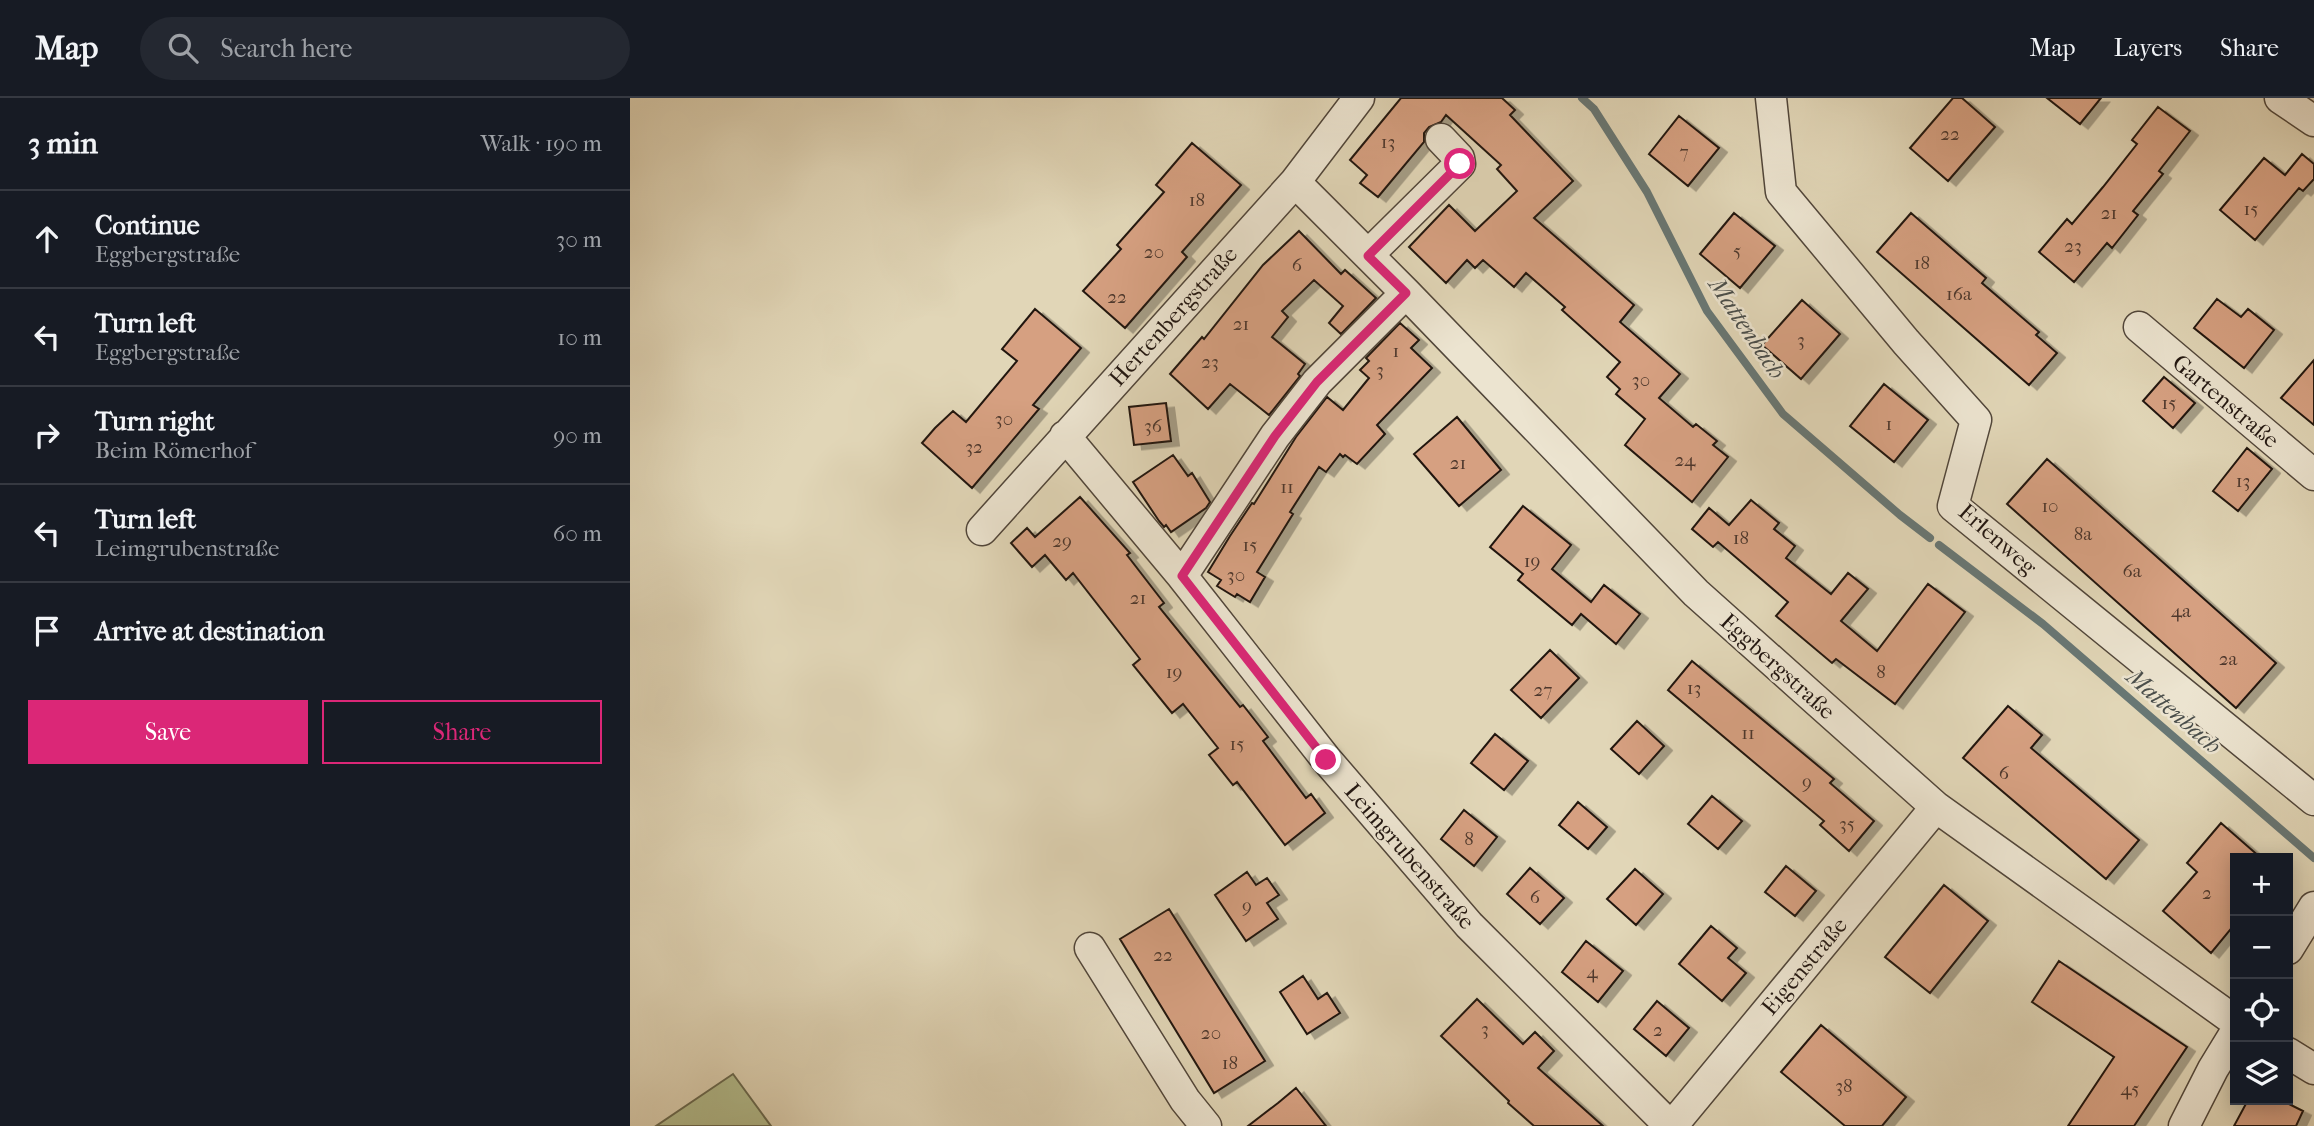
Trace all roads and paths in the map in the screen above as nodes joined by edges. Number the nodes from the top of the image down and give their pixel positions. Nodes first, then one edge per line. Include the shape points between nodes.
1 (1359, 98) edge
2 (1771, 98) edge
3 (2280, 98) edge
4 (2314, 121) edge
5 (1441, 139) dead end
6 (1295, 182) junction
7 (1368, 256) junction
8 (1406, 293) junction
9 (2139, 327) dead end
10 (1065, 436) junction
11 (2314, 475) edge
12 (982, 530) dead end
13 (1182, 576) junction
14 (2314, 800) edge
15 (1936, 807) junction
16 (2314, 907) edge
17 (2293, 941) edge
18 (1090, 948) dead end
19 (2230, 1017) edge
20 (2230, 1041) edge
21 (2293, 1056) edge
22 (2314, 1069) edge
23 (1206, 1126) edge
24 (1671, 1126) edge
25 (2184, 1126) edge

1 - 6 street, Hertenbergstraße
2 - 14 street, Erlenweg via 1781,192 1976,420 1953,506
3 - 4 street
5 - 7 street via 1460,164
6 - 7 street, Eggbergstraße
6 - 10 street, Hertenbergstraße
7 - 8 street, Eggbergstraße
8 - 13 street via 1317,382 1275,436
8 - 15 street, Eggbergstraße via 1696,593
9 - 11 street, Gartenstraße
10 - 12 street, Hertenbergstraße
10 - 13 street, Leimgrubenstraße
13 - 24 street, Leimgrubenstraße via 1326,760 1469,925
15 - 19 street, Eggbergstraße
15 - 24 street, Eigenstraße
16 - 17 street
18 - 23 street
20 - 25 street
21 - 22 street

